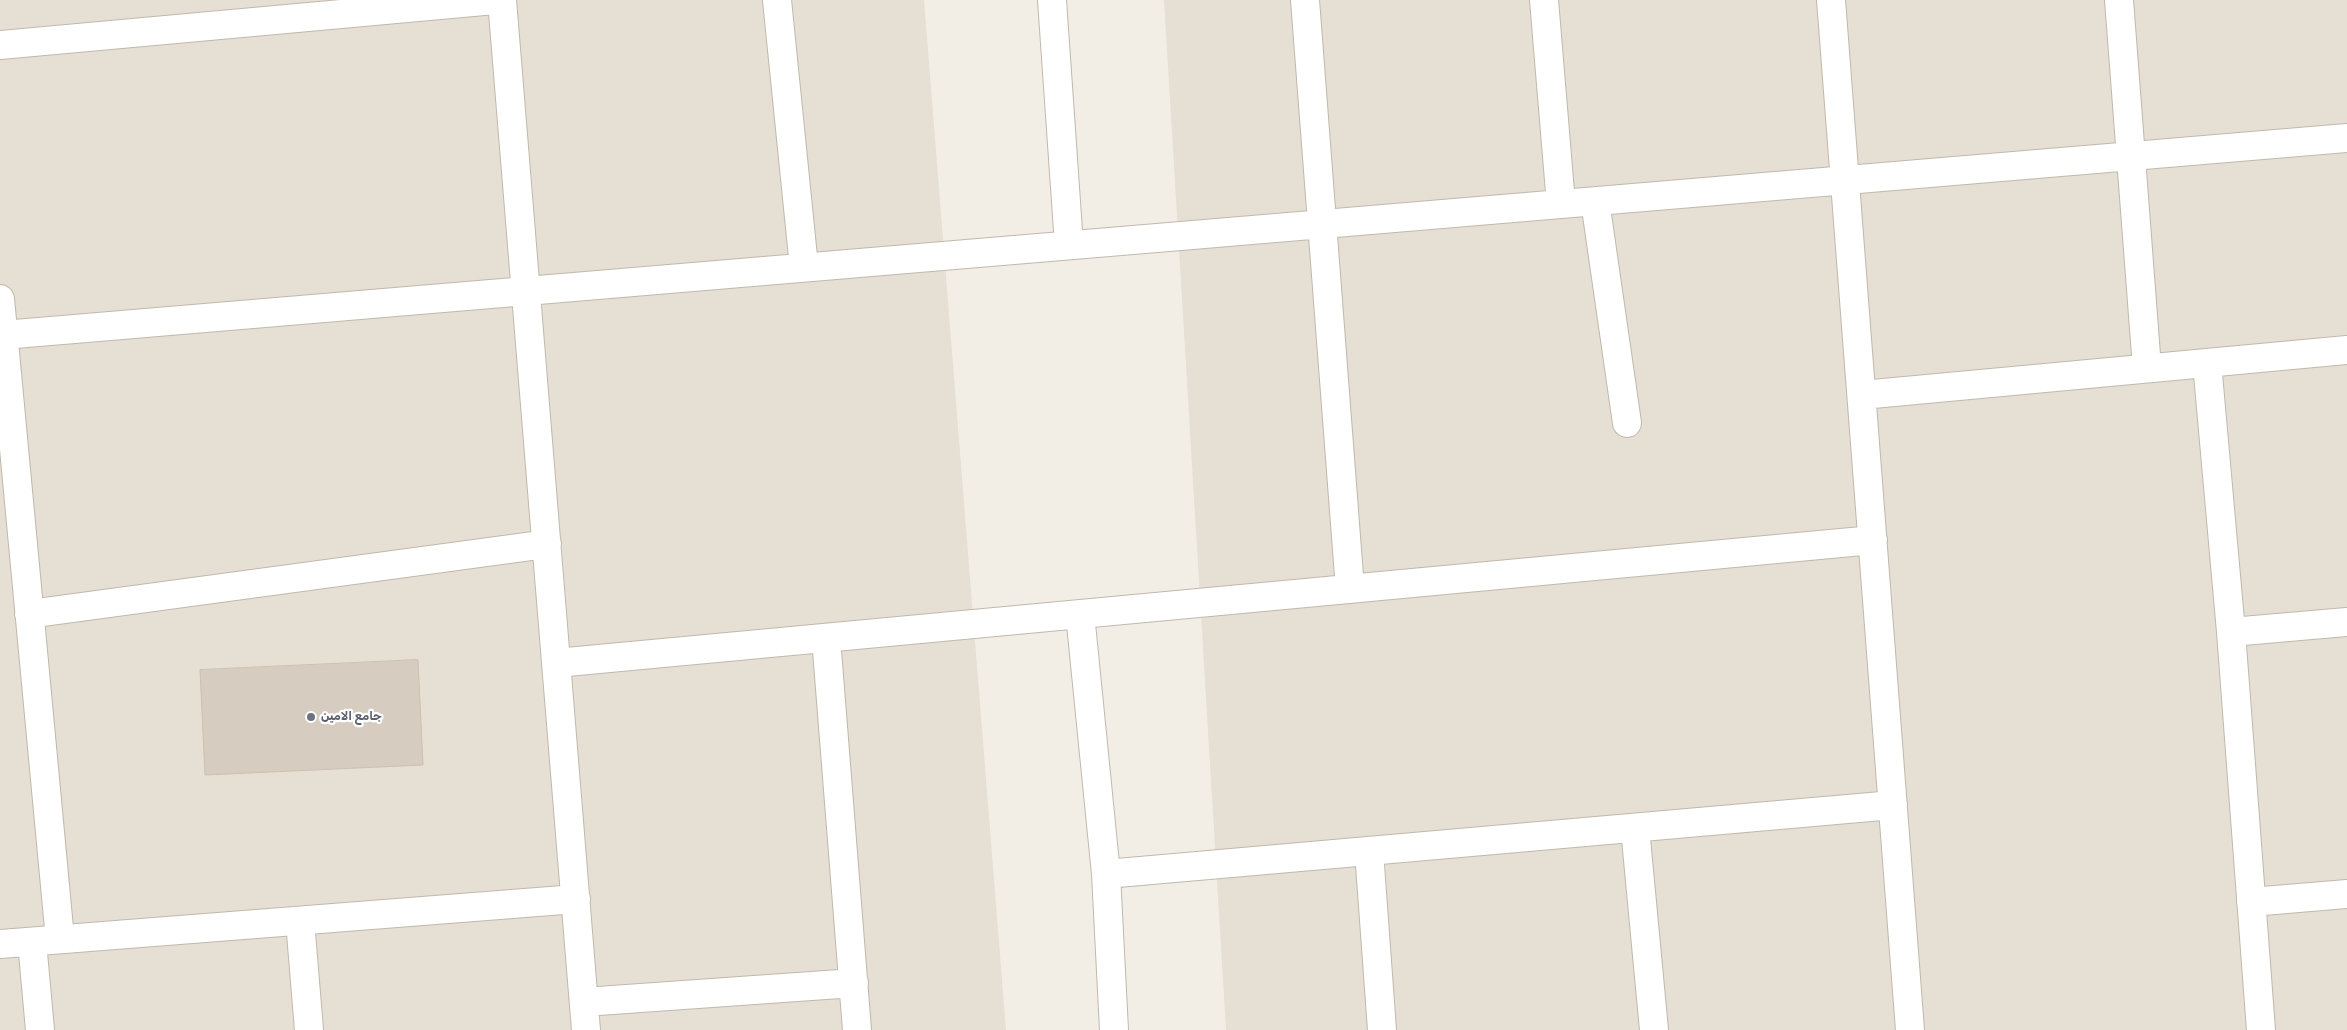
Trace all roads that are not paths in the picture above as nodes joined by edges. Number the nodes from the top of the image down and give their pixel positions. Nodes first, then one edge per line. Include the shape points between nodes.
1 (495, 0) edge
2 (502, 0) edge
3 (777, 0) edge
4 (1052, 0) edge
5 (1305, 0) edge
6 (1544, 0) edge
7 (1831, 0) edge
8 (2119, 0) edge
9 (269, 11) edge
10 (0, 45) edge
11 (2347, 138) edge
12 (2131, 156) junction
13 (1845, 180) junction
14 (1595, 201) junction
15 (1561, 204) junction
16 (1322, 224) junction
17 (1069, 245) junction
18 (804, 267) junction
19 (526, 290) junction
20 (0, 300) edge
21 (3, 335) junction
22 (2347, 350) edge
23 (2207, 363) junction
24 (2146, 368) junction
25 (1862, 395) junction
26 (5, 399) edge
27 (1627, 423) dead end
28 (1873, 540) junction
29 (547, 544) junction
30 (1350, 589) junction
31 (29, 614) junction
32 (1080, 614) junction
33 (2347, 622) edge
34 (2231, 632) junction
35 (826, 638) junction
36 (556, 663) junction
37 (1893, 805) junction
38 (1635, 828) junction
39 (1369, 851) junction
40 (1106, 874) junction
41 (2347, 894) edge
42 (576, 899) junction
43 (2251, 902) junction
44 (300, 921) junction
45 (60, 940) junction
46 (32, 942) junction
47 (0, 944) edge
48 (854, 984) junction
49 (584, 1002) junction
50 (40, 1030) edge
51 (309, 1030) edge
52 (586, 1030) edge
53 (857, 1030) edge
54 (1114, 1030) edge
55 (1382, 1030) edge
56 (1654, 1030) edge
57 (1910, 1030) edge
58 (2261, 1030) edge

1 - 9 street
2 - 19 street
3 - 18 street
4 - 17 street
5 - 16 street
6 - 15 street
7 - 13 street
8 - 12 street
9 - 10 street
11 - 12 street
12 - 13 street
12 - 24 street
13 - 14 street
13 - 25 street
14 - 15 street
14 - 27 street
15 - 16 street
16 - 17 street
16 - 30 street
17 - 18 street
18 - 19 street
19 - 21 street
19 - 29 street
20 - 21 street
21 - 26 street
22 - 23 street
23 - 24 street
23 - 34 street
24 - 25 street
25 - 28 street
26 - 31 street
28 - 30 street
28 - 37 street
29 - 31 street
29 - 36 street
30 - 32 street
31 - 45 street
32 - 35 street
32 - 40 street
33 - 34 street
34 - 43 street
35 - 36 street
35 - 48 street
36 - 42 street
37 - 38 street
37 - 57 street
38 - 39 street
38 - 56 street
39 - 40 street
39 - 55 street
40 - 54 street
41 - 43 street
42 - 44 street
42 - 49 street
43 - 58 street
44 - 45 street
44 - 51 street
45 - 46 street
46 - 47 street
46 - 50 street
48 - 49 street
48 - 53 street
49 - 52 street

